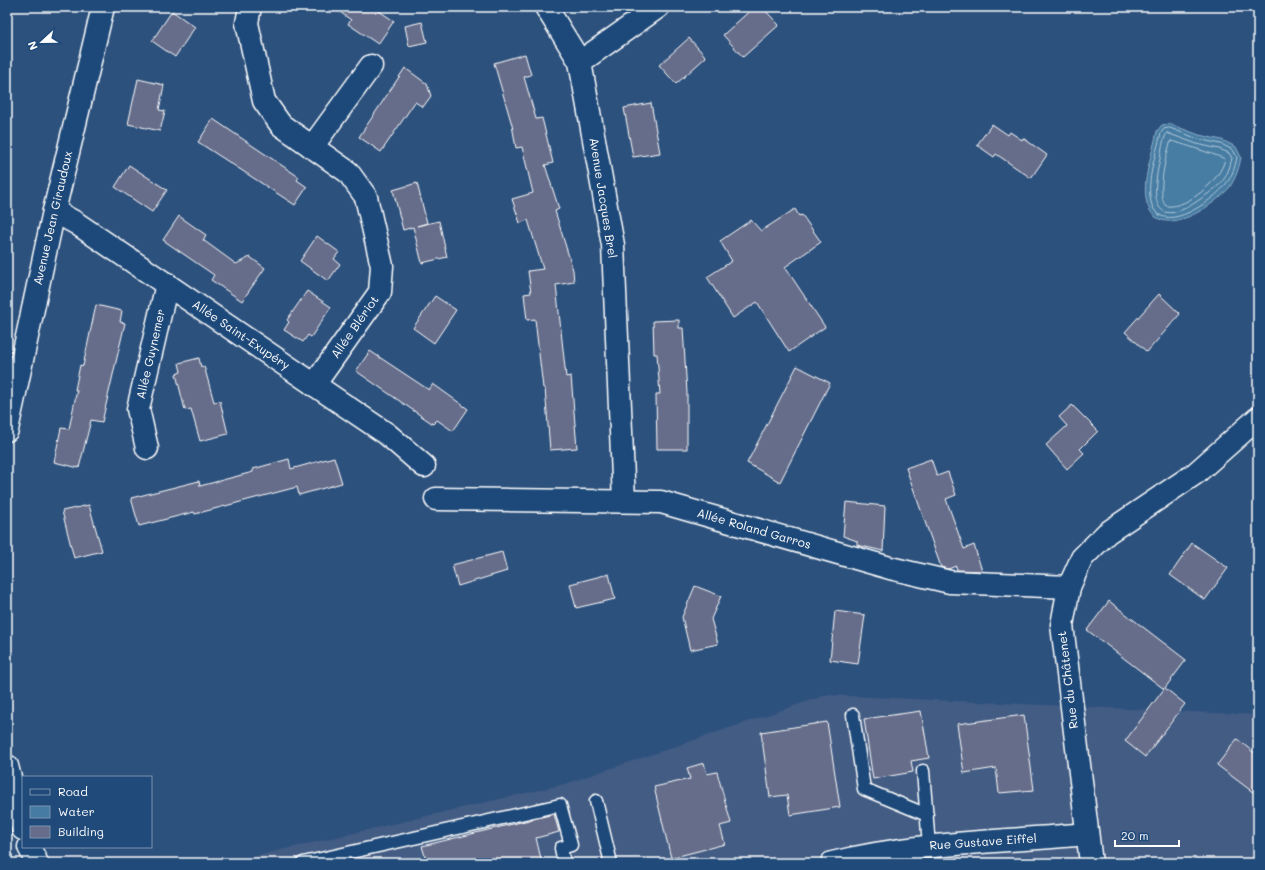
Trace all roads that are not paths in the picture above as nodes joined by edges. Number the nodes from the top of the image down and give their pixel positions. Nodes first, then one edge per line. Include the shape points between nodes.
1 (103, 7) edge
2 (250, 7) edge
3 (546, 7) edge
4 (658, 7) edge
5 (580, 62) junction
6 (371, 66) dead end
7 (312, 147) junction
8 (54, 211) junction
9 (167, 284) junction
10 (314, 385) junction
11 (1258, 418) edge
12 (7, 430) edge
13 (146, 448) dead end
14 (424, 466) dead end
15 (436, 499) dead end
16 (624, 501) junction
17 (1069, 587) junction
18 (854, 715) dead end
19 (7, 766) edge
20 (923, 770) dead end
21 (596, 801) dead end
22 (926, 815) junction
23 (22, 825) edge
24 (1087, 834) junction
25 (929, 846) junction
26 (30, 848) edge
27 (37, 863) edge
28 (304, 863) edge
29 (564, 863) edge
30 (611, 863) edge
31 (832, 863) edge
32 (1091, 863) edge

1 - 8 street, Avenue Jean Giraudoux
2 - 7 street, Allée Blériot via 248,23 264,101 281,125
3 - 5 street
4 - 5 street
5 - 16 street, Avenue Jacques Brel via 613,245
6 - 7 street
7 - 10 street, Allée Blériot via 348,172 366,198 382,266 380,292
8 - 9 street, Allée Saint-Exupéry
8 - 12 street, Avenue Jean Giraudoux
9 - 10 street, Allée Saint-Exupéry
9 - 13 street, Allée Guynemer via 138,408
10 - 14 street, Allée Saint-Exupéry via 387,434
11 - 17 street, Rue du Châtenet via 1196,472 1107,533 1082,558
15 - 16 street, Allée Roland Garros
16 - 17 street, Allée Roland Garros via 661,502 890,568 950,582
17 - 24 street, Rue du Châtenet via 1062,625
18 - 22 lane via 864,789
19 - 23 street
20 - 22 lane
21 - 30 lane
22 - 25 lane
24 - 25 street, Rue Gustave Eiffel
24 - 32 street, Rue du Châtenet
25 - 31 street, Rue Gustave Eiffel via 858,856
26 - 27 street
28 - 29 lane via 560,805 571,845 561,848

